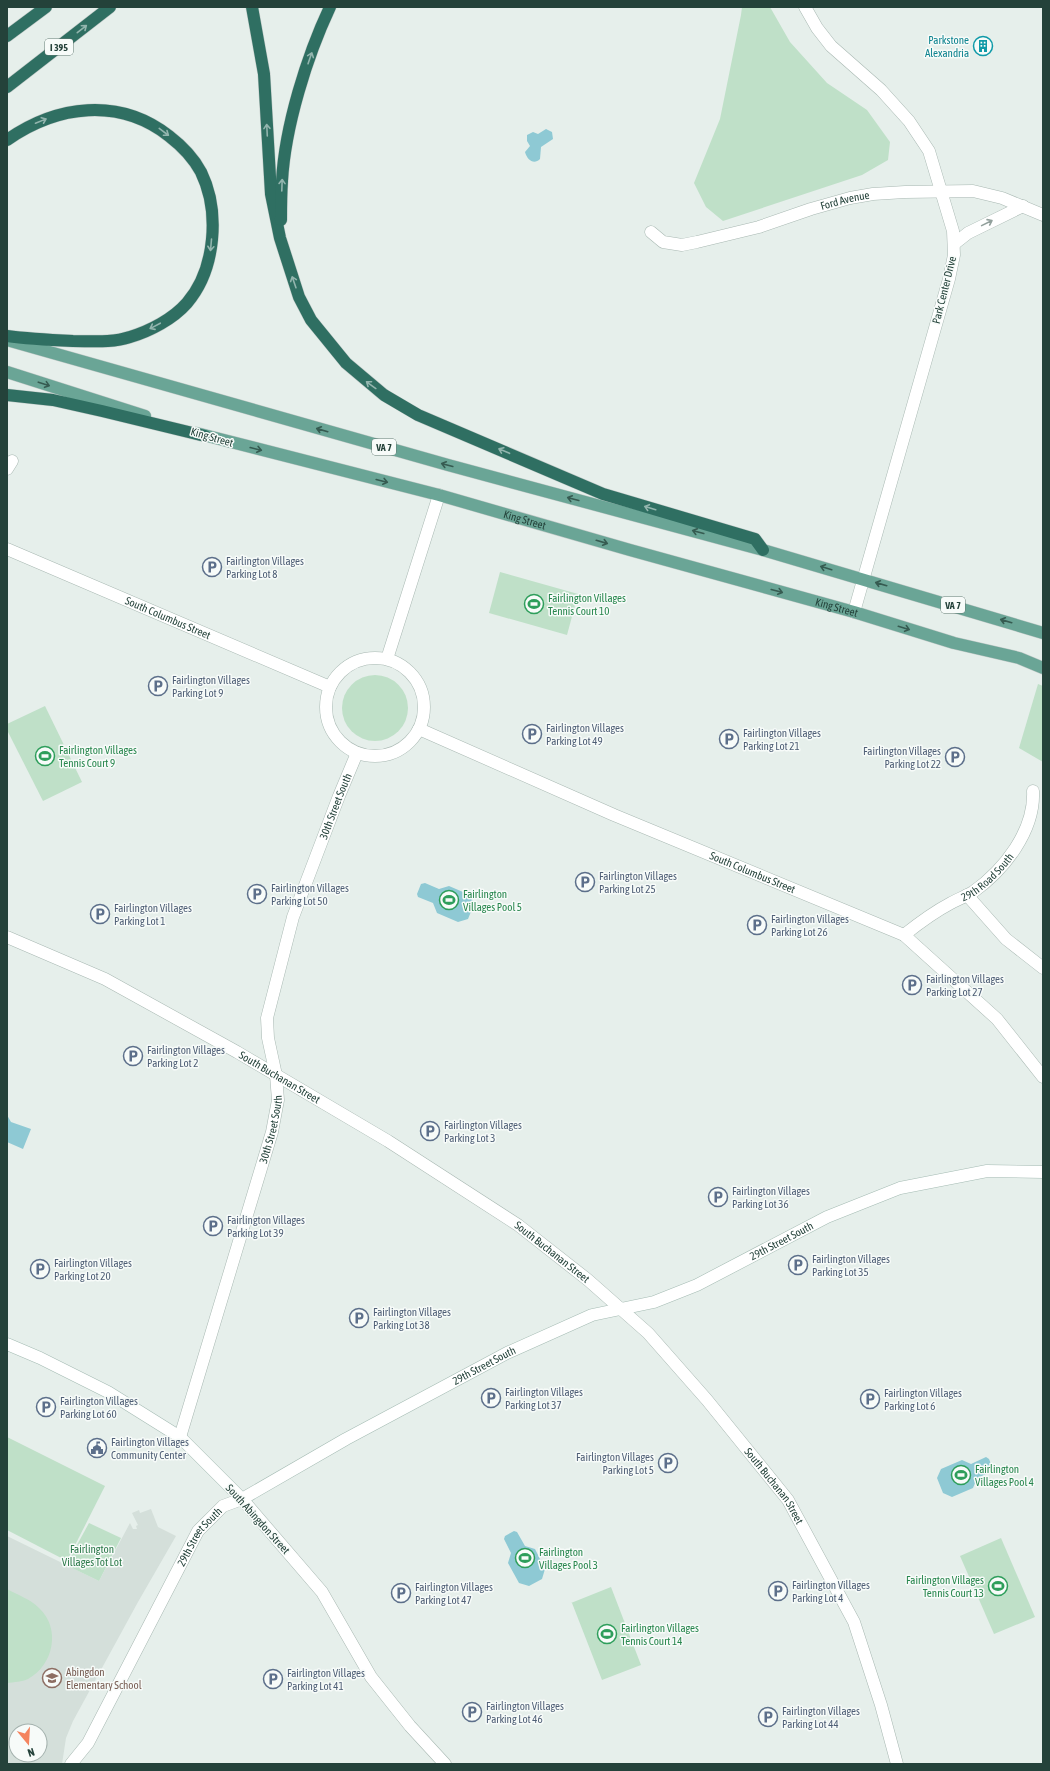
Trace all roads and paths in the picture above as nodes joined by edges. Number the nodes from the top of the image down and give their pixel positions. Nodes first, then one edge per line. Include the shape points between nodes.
1 (46, 7) edge
2 (110, 7) edge
3 (252, 7) edge
4 (330, 7) edge
5 (805, 7) edge
6 (7, 36) edge
7 (38, 64) junction
8 (7, 87) edge
9 (7, 91) edge
10 (7, 140) edge
11 (942, 191) junction
12 (1023, 206) junction
13 (1043, 215) edge
14 (651, 232) dead end
15 (280, 238) junction
16 (954, 244) junction
17 (7, 336) edge
18 (7, 340) edge
19 (7, 372) edge
20 (7, 395) edge
21 (205, 436) junction
22 (439, 495) junction
23 (7, 549) edge
24 (763, 550) junction
25 (863, 579) junction
26 (854, 612) junction
27 (1043, 633) edge
28 (387, 659) junction
29 (1043, 668) edge
30 (330, 687) junction
31 (419, 729) junction
32 (357, 753) junction
33 (1034, 791) dead end
34 (967, 895) junction
35 (904, 935) junction
36 (7, 937) edge
37 (1043, 968) edge
38 (276, 1075) junction
39 (1043, 1076) edge
40 (1043, 1172) edge
41 (621, 1309) junction
42 (7, 1344) edge
43 (180, 1437) junction
44 (242, 1499) junction
45 (71, 1764) edge
46 (445, 1764) edge
47 (897, 1764) edge

1 - 6 highway
7 -> 2 highway, I 395
15 -> 3 highway via 270,194 264,74
15 -> 4 highway via 282,181 290,123 302,82
5 - 11 street, Park Center Drive via 831,46 881,90 921,137 929,151
7 - 8 highway, I 395
7 - 9 highway
10 -> 17 highway via 57,114 82,110 112,110 138,117 156,125 179,143 194,162 208,191 212,214 210,251 206,270 196,290 176,312 150,329 113,341 49,340
11 - 12 street, Ford Avenue via 973,191
11 - 14 street, Ford Avenue via 873,194 850,198 759,227 682,245 663,242
11 - 16 street, Park Center Drive via 953,230
12 - 13 street, Ford Avenue
16 -> 12 street via 968,233
24 -> 15 highway via 754,539 604,494 418,415 384,395 346,363 311,320 299,297
16 - 25 street, Park Center Drive via 949,279
24 -> 18 main road, VA 7 via 448,465
19 -> 21 main road, King Street
20 - 21 highway via 53,400
21 -> 22 main road, King Street
22 -> 26 main road, King Street
22 - 28 street
23 - 30 street, South Columbus Street
25 -> 24 main road, VA 7
25 - 26 street, Park Center Drive
27 -> 25 main road, VA 7
26 -> 29 main road, King Street via 954,643 1019,658
28 - 30 street via 375,657 353,662 341,671
28 - 31 street via 404,667 420,685 424,698 424,712
30 - 32 street via 325,706 328,725 338,741
31 - 32 street via 410,742 394,753 369,756
31 - 35 street, South Columbus Street via 614,815
32 - 38 street, 30th Street South via 293,917 270,1004 267,1018 268,1038
33 - 34 street, 29th Road South via 1026,829 1015,849 991,876
34 - 35 street, 29th Road South via 923,920
34 - 37 street via 1006,939
35 - 39 street, South Columbus Street via 997,1020
36 - 38 street, South Buchanan Street via 105,979
38 - 41 street, South Buchanan Street via 388,1141 518,1225
38 - 43 street, 30th Street South via 278,1100 272,1132
40 - 41 street, 29th Street South via 987,1171 900,1188 827,1217 697,1285 654,1302
41 - 44 street, 29th Street South via 592,1315 507,1353 346,1439
41 - 47 street, South Buchanan Street via 648,1333 707,1400 788,1500 854,1622 882,1705
42 - 43 street, South Abingdon Street via 108,1392
43 - 44 street, South Abingdon Street
44 - 45 street, 29th Street South via 223,1506 198,1531 88,1743
44 - 46 street, South Abingdon Street via 322,1592 371,1677 410,1726

